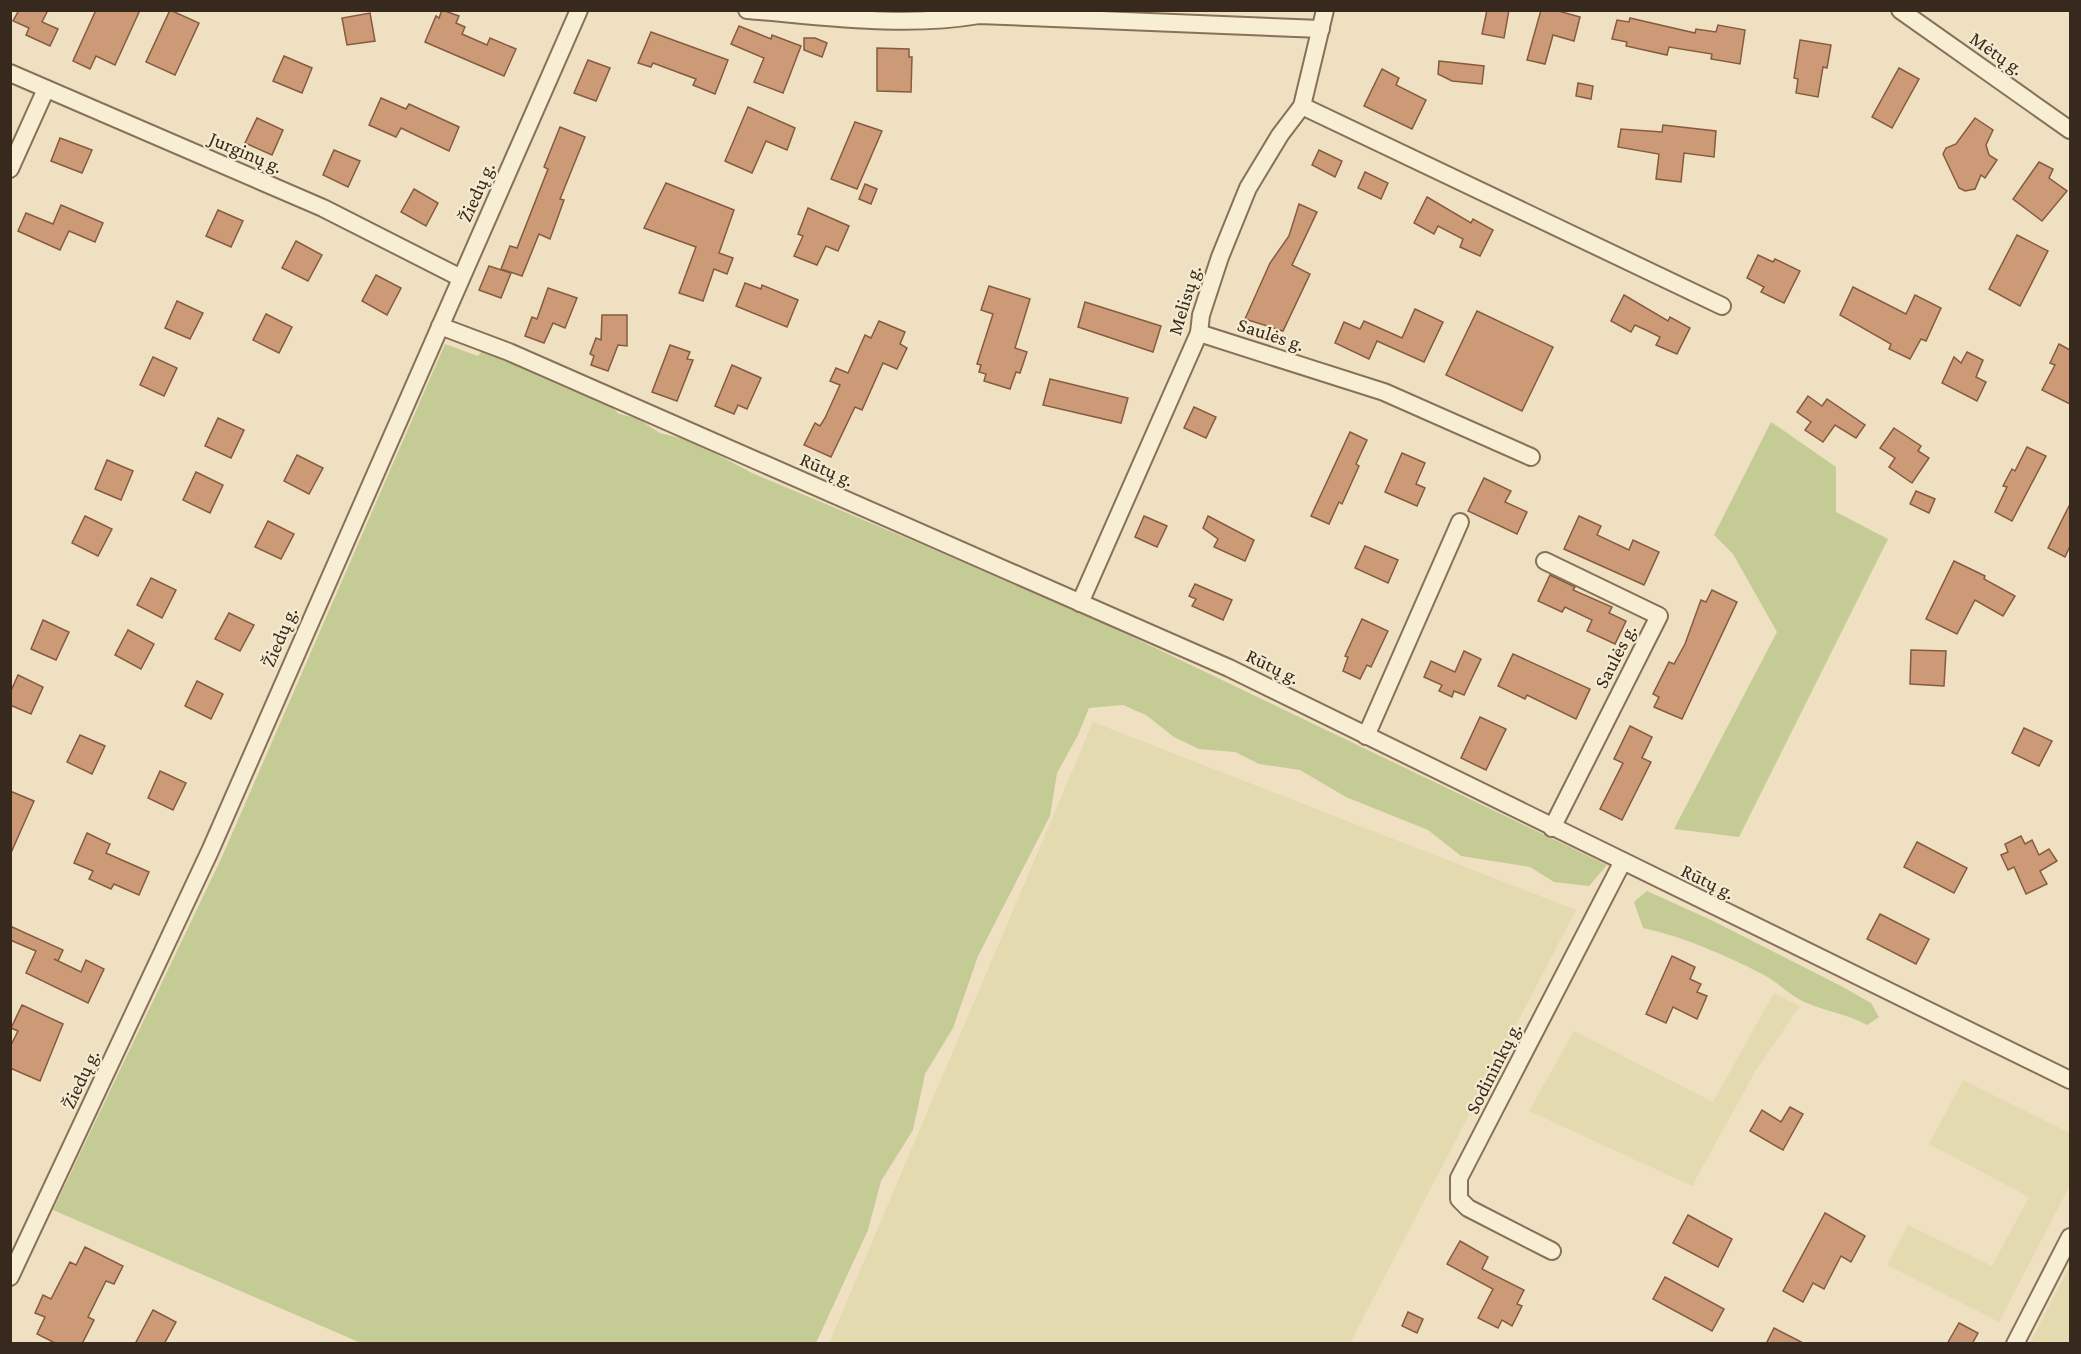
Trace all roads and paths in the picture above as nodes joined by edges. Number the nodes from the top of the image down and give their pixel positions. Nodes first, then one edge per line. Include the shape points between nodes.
1 (579, 10) edge
2 (747, 10) edge
3 (1325, 10) edge
4 (1900, 10) edge
5 (1321, 29) junction
6 (10, 73) edge
7 (46, 89) junction
8 (1302, 106) junction
9 (2070, 130) edge
10 (10, 169) edge
11 (461, 278) junction
12 (1722, 306) dead end
13 (440, 326) junction
14 (1199, 333) junction
15 (1531, 457) dead end
16 (1460, 522) dead end
17 (1545, 561) dead end
18 (1080, 603) junction
19 (1366, 736) junction
20 (1552, 828) junction
21 (1622, 863) junction
22 (2070, 1080) edge
23 (2070, 1237) edge
24 (1552, 1251) dead end
25 (10, 1276) edge
26 (2015, 1344) edge

1 - 11 street, Žiedų g.
2 - 5 street via 862,19 946,20 979,15
3 - 5 street, Melisų g.
4 - 9 street, Mėtų g.
5 - 8 street, Melisų g.
6 - 7 street, Jurginų g.
7 - 10 street
7 - 11 street, Jurginų g. via 323,208
8 - 12 street
8 - 14 street, Melisų g. via 1248,188 1220,257
11 - 13 street, Žiedų g.
13 - 18 street, Rūtų g.
13 - 25 street, Žiedų g. via 210,851
14 - 15 street, Saulės g. via 1384,392
14 - 18 street, Melisų g.
16 - 19 street
17 - 20 street, Saulės g. via 1659,616
18 - 19 street, Rūtų g. via 1229,668
19 - 20 street, Rūtų g.
20 - 21 street, Rūtų g.
21 - 22 street, Rūtų g.
21 - 24 street, Sodininkų g. via 1459,1178 1459,1199 1468,1208
23 - 26 street

